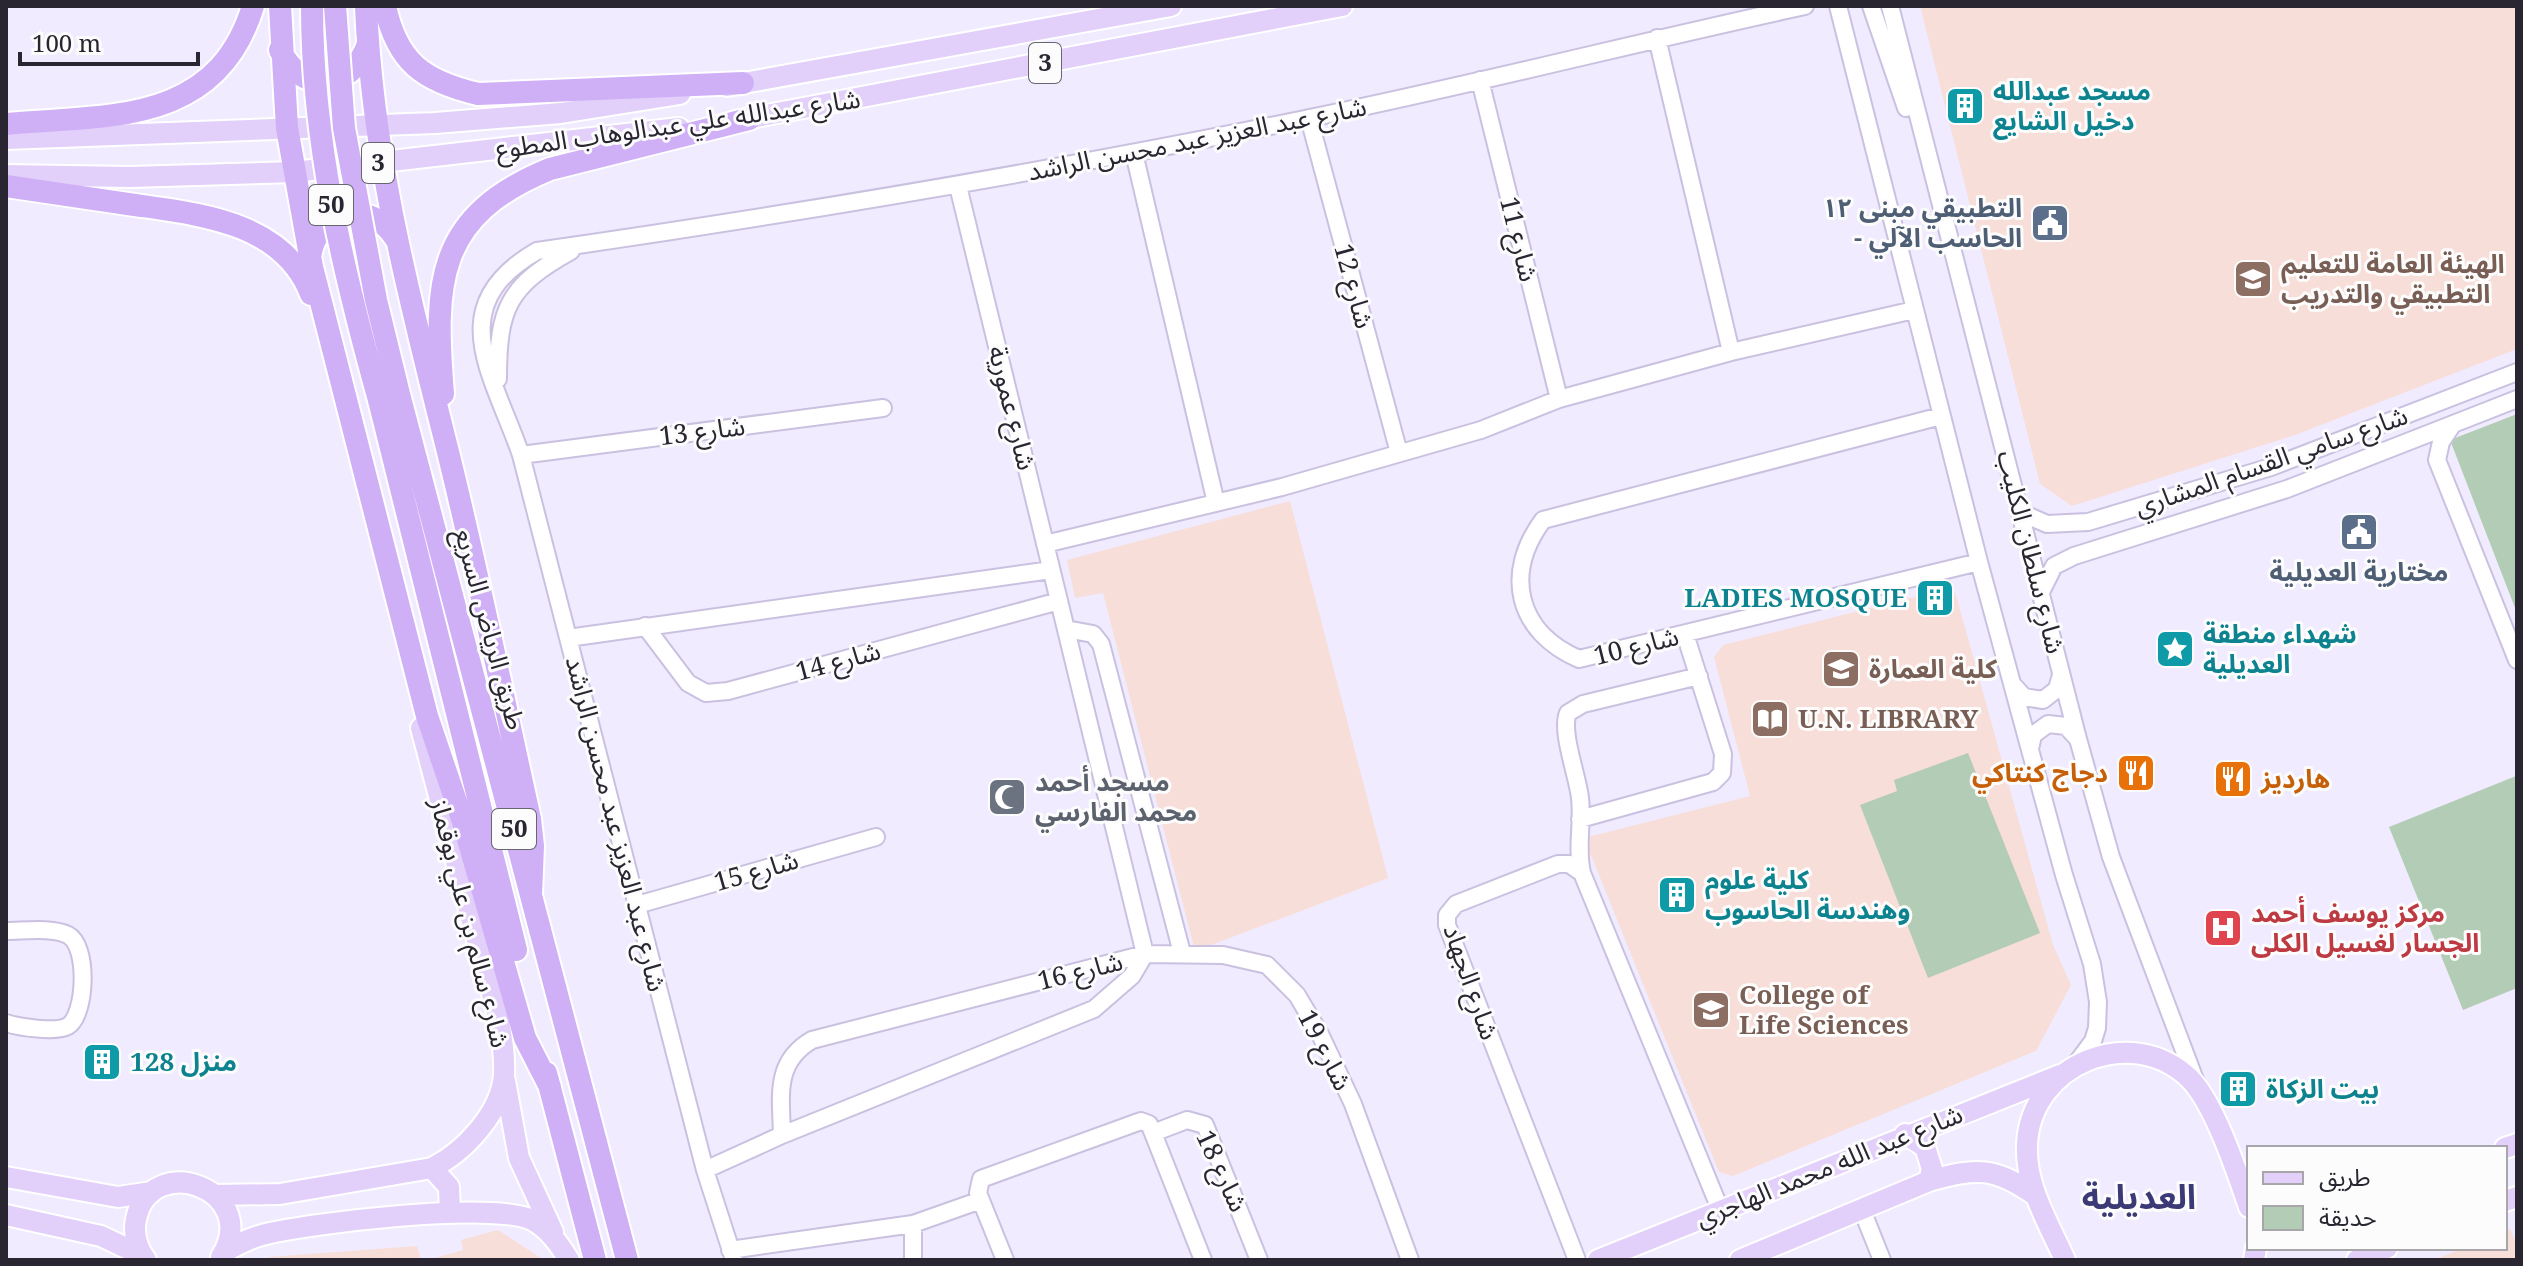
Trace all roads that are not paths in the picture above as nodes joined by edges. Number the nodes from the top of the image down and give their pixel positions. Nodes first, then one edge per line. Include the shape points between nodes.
1 (253, 6) edge
2 (280, 6) edge
3 (312, 6) edge
4 (335, 6) edge
5 (366, 6) edge
6 (385, 6) edge
7 (1171, 6) edge
8 (1342, 6) edge
9 (1805, 6) edge
10 (1838, 6) edge
11 (1871, 6) edge
12 (1890, 6) edge
13 (1657, 38) junction
14 (368, 44) junction
15 (280, 49) junction
16 (1480, 80) junction
17 (743, 83) junction
18 (1309, 118) junction
19 (749, 119) junction
20 (6, 124) edge
21 (375, 125) junction
22 (287, 128) junction
23 (6, 139) edge
24 (1134, 153) junction
25 (381, 163) junction
26 (294, 172) junction
27 (6, 175) edge
28 (1934, 176) junction
29 (6, 186) edge
30 (958, 186) junction
31 (396, 240) junction
32 (583, 245) junction
33 (310, 258) junction
34 (1914, 310) junction
35 (1731, 352) junction
36 (2517, 372) edge
37 (345, 387) junction
38 (497, 388) junction
39 (389, 399) junction
40 (1559, 399) junction
41 (2517, 399) edge
42 (883, 408) dead end
43 (1941, 416) junction
44 (2452, 426) junction
45 (2401, 447) junction
46 (1399, 453) junction
47 (449, 455) junction
48 (521, 455) junction
49 (2437, 460) junction
50 (1216, 503) junction
51 (2022, 513) junction
52 (2088, 522) junction
53 (1045, 544) junction
54 (2095, 549) junction
55 (1979, 562) junction
56 (1051, 570) junction
57 (390, 580) junction
58 (2041, 593) junction
59 (1059, 601) junction
60 (645, 626) junction
61 (1066, 629) junction
62 (1685, 634) junction
63 (568, 638) junction
64 (2517, 660) edge
65 (2061, 671) junction
66 (1699, 676) junction
67 (2013, 684) junction
68 (2078, 739) junction
69 (2030, 753) junction
70 (1580, 819) junction
71 (876, 837) dead end
72 (1582, 873) junction
73 (531, 894) junction
74 (637, 905) junction
75 (6, 931) edge
76 (1182, 953) junction
77 (1145, 954) junction
78 (6, 1023) edge
79 (2068, 1070) junction
80 (504, 1077) junction
81 (550, 1087) junction
82 (2199, 1090) junction
83 (594, 1123) junction
84 (1153, 1133) junction
85 (1905, 1134) junction
86 (782, 1135) junction
87 (432, 1168) junction
88 (705, 1170) junction
89 (6, 1177) edge
90 (1929, 1181) junction
91 (152, 1192) junction
92 (215, 1195) junction
93 (2036, 1196) junction
94 (981, 1200) junction
95 (2247, 1201) edge
96 (1720, 1209) junction
97 (1862, 1210) junction
98 (450, 1213) junction
99 (6, 1215) edge
100 (913, 1224) junction
101 (556, 1238) junction
102 (2378, 1250) edge
103 (732, 1255) edge
104 (221, 1257) edge
105 (144, 1258) edge
106 (569, 1260) edge
107 (595, 1260) edge
108 (627, 1260) edge
109 (637, 1260) edge
110 (913, 1260) edge
111 (1005, 1260) edge
112 (1203, 1260) edge
113 (1259, 1260) edge
114 (1410, 1260) edge
115 (1577, 1260) edge
116 (1598, 1260) edge
117 (1740, 1260) edge
118 (1882, 1260) edge
119 (2065, 1260) edge
120 (2357, 1260) edge

1 - 20 highway via 220,68 173,103 140,112
2 - 15 highway
3 - 39 highway, طريق الرياض السريع / 50, bridge via 318,132 351,302
4 - 39 highway, طريق الرياض السريع / 50, bridge via 344,128
5 - 14 highway
6 - 17 highway via 398,48 417,70 449,87 478,94
7 - 17 main road, شارع عبدالله علي عبدالوهاب المطوع / 3
8 - 19 main road, شارع عبدالله علي عبدالوهاب المطوع / 3
9 - 13 street, شارع عبد العزيز عبد محسن الراشد
10 - 34 street, شارع سلطان الكليب
11 - 28 street
12 - 28 street, شارع سلطان الكليب
13 - 16 street, شارع عبد العزيز عبد محسن الراشد
13 - 35 street
14 - 15 highway via 350,74 326,82 301,76
14 - 21 highway
15 - 22 highway
16 - 18 street, شارع عبد العزيز عبد محسن الراشد
16 - 40 street, شارع 11
17 - 21 main road, شارع عبدالله علي عبدالوهاب المطوع / 3 via 561,113
18 - 24 street, شارع عبد العزيز عبد محسن الراشد
18 - 46 street, شارع 12
19 - 25 main road, شارع عبدالله علي عبدالوهاب المطوع / 3
19 - 47 highway via 550,169 519,182 473,218 442,276 438,309
21 - 22 main road, شارع عبدالله علي عبدالوهاب المطوع / 3
21 - 25 highway
22 - 23 main road, شارع عبدالله علي عبدالوهاب المطوع / 3
22 - 26 highway
24 - 30 street, شارع عبد العزيز عبد محسن الراشد
24 - 50 street
25 - 26 main road, شارع عبدالله علي عبدالوهاب المطوع / 3
25 - 31 highway
26 - 27 main road, شارع عبدالله علي عبدالوهاب المطوع / 3
26 - 33 highway
28 - 51 street, شارع سلطان الكليب
29 - 37 highway via 222,219 269,242 306,281
30 - 32 street, شارع عبد العزيز عبد محسن الراشد
30 - 53 street, شارع عمورية
31 - 33 highway via 379,219 339,215 318,232
31 - 47 highway
32 - 38 street, شارع عبد العزيز عبد محسن الراشد via 534,271 516,292 498,341
32 - 38 street, شارع عبد العزيز عبد محسن الراشد via 537,251 510,267 491,287 482,308 481,334
33 - 37 highway
34 - 35 street
34 - 43 street, شارع سلطان الكليب
35 - 40 street
36 - 52 street, شارع سامي القسام المشاري via 2271,467
37 - 57 highway
38 - 48 street, شارع عبد العزيز عبد محسن الراشد
39 - 73 highway, طريق الرياض السريع / 50
39 - 81 highway, طريق الرياض السريع / 50
40 - 46 street via 1481,430
41 - 44 street, شارع سامي القسام المشاري
42 - 48 street, شارع 13
43 - 55 street, شارع سلطان الكليب
43 - 62 street, شارع 10 via 1543,520 1520,571 1525,609 1534,626 1561,652 1579,659
44 - 45 street, شارع سامي القسام المشاري
44 - 49 street
45 - 49 street
45 - 54 street, شارع سامي القسام المشاري
46 - 50 street
47 - 73 highway via 530,819
48 - 63 street, شارع عبد العزيز عبد محسن الراشد
49 - 64 street
50 - 53 street
51 - 52 street, شارع سامي القسام المشاري via 2061,526
51 - 58 street, شارع سلطان الكليب
52 - 54 street via 2086,538
53 - 56 street, شارع عمورية
54 - 58 street, شارع سامي القسام المشاري via 2054,566
55 - 62 street, شارع 10
55 - 67 street, شارع سلطان الكليب
56 - 59 street, شارع عمورية
56 - 60 street
57 - 80 main road, شارع سالم بن علي بوقماز via 408,678 499,1024
57 - 81 highway via 525,1038
58 - 65 street, شارع سلطان الكليب
59 - 60 street, شارع 14 via 706,693 688,683
59 - 61 street, شارع عمورية
60 - 63 street
61 - 76 street via 1093,634 1101,644
61 - 77 street, شارع عمورية
62 - 66 street
63 - 74 street, شارع عبد العزيز عبد محسن الراشد
65 - 67 street via 2057,689 2043,700 2024,697
65 - 68 street, شارع سلطان الكليب
66 - 70 street via 1576,706 1568,713
66 - 70 street via 1723,754 1718,778
67 - 69 street, شارع سلطان الكليب
68 - 69 street via 2066,726 2048,724 2033,735
68 - 82 street, شارع سلطان الكليب via 2111,857
69 - 79 street, شارع سلطان الكليب via 2092,964 2098,1002 2093,1041
70 - 72 street via 1577,849
71 - 74 street, شارع 15
72 - 96 street
72 - 115 street, شارع الجهاد via 1558,864 1462,900 1446,919
73 - 83 highway, طريق الرياض السريع / 50
74 - 88 street, شارع عبد العزيز عبد محسن الراشد
75 - 78 street via 64,934 78,944 83,956 79,1010 71,1023 61,1029
76 - 77 street, شارع 19
76 - 114 street, شارع 19 via 1267,965 1297,995 1353,1104
77 - 86 street, شارع 16 via 1132,976 1094,1009
77 - 86 street, شارع 16 via 812,1040 795,1050 784,1068
79 - 82 main road, شارع عبد الله محمد الهاجري via 2107,1053 2142,1054 2174,1067
79 - 85 main road, شارع عبد الله محمد الهاجري
79 - 93 main road via 2040,1100 2028,1130
80 - 87 main road, شارع سالم بن علي بوقماز via 496,1103 468,1143
80 - 101 main road via 519,1158
81 - 107 highway, طريق الرياض السريع / 50
82 - 95 main road
83 - 108 highway, طريق الرياض السريع / 50
83 - 109 main road
84 - 94 street via 1147,1122 1138,1121 985,1177 977,1188
84 - 112 street, شارع 18
84 - 113 street, شارع 18 via 1187,1120 1205,1125
85 - 90 main road via 1931,1157
85 - 96 main road, شارع عبد الله محمد الهاجري
86 - 88 street, شارع 16
87 - 92 main road, شارع سالم بن علي بوقماز via 280,1194
87 - 98 main road via 449,1187
88 - 103 street, شارع عبد العزيز عبد محسن الراشد
89 - 91 main road via 118,1197
90 - 93 main road, شارع عبد الله محمد الهاجري via 1981,1170 2007,1175
90 - 97 main road, شارع عبد الله محمد الهاجري
91 - 92 main road, شارع سالم بن علي بوقماز via 186,1182
91 - 105 main road via 135,1222
92 - 104 main road via 229,1223
93 - 119 main road
94 - 100 street
94 - 111 street
96 - 116 main road, شارع عبد الله محمد الهاجري
97 - 117 main road, شارع عبد الله محمد الهاجري
97 - 118 street
98 - 101 main road via 507,1213 532,1220
98 - 104 main road via 298,1228 258,1236
99 - 105 main road via 90,1233
100 - 103 street
100 - 110 street
101 - 106 main road
102 - 120 main road

